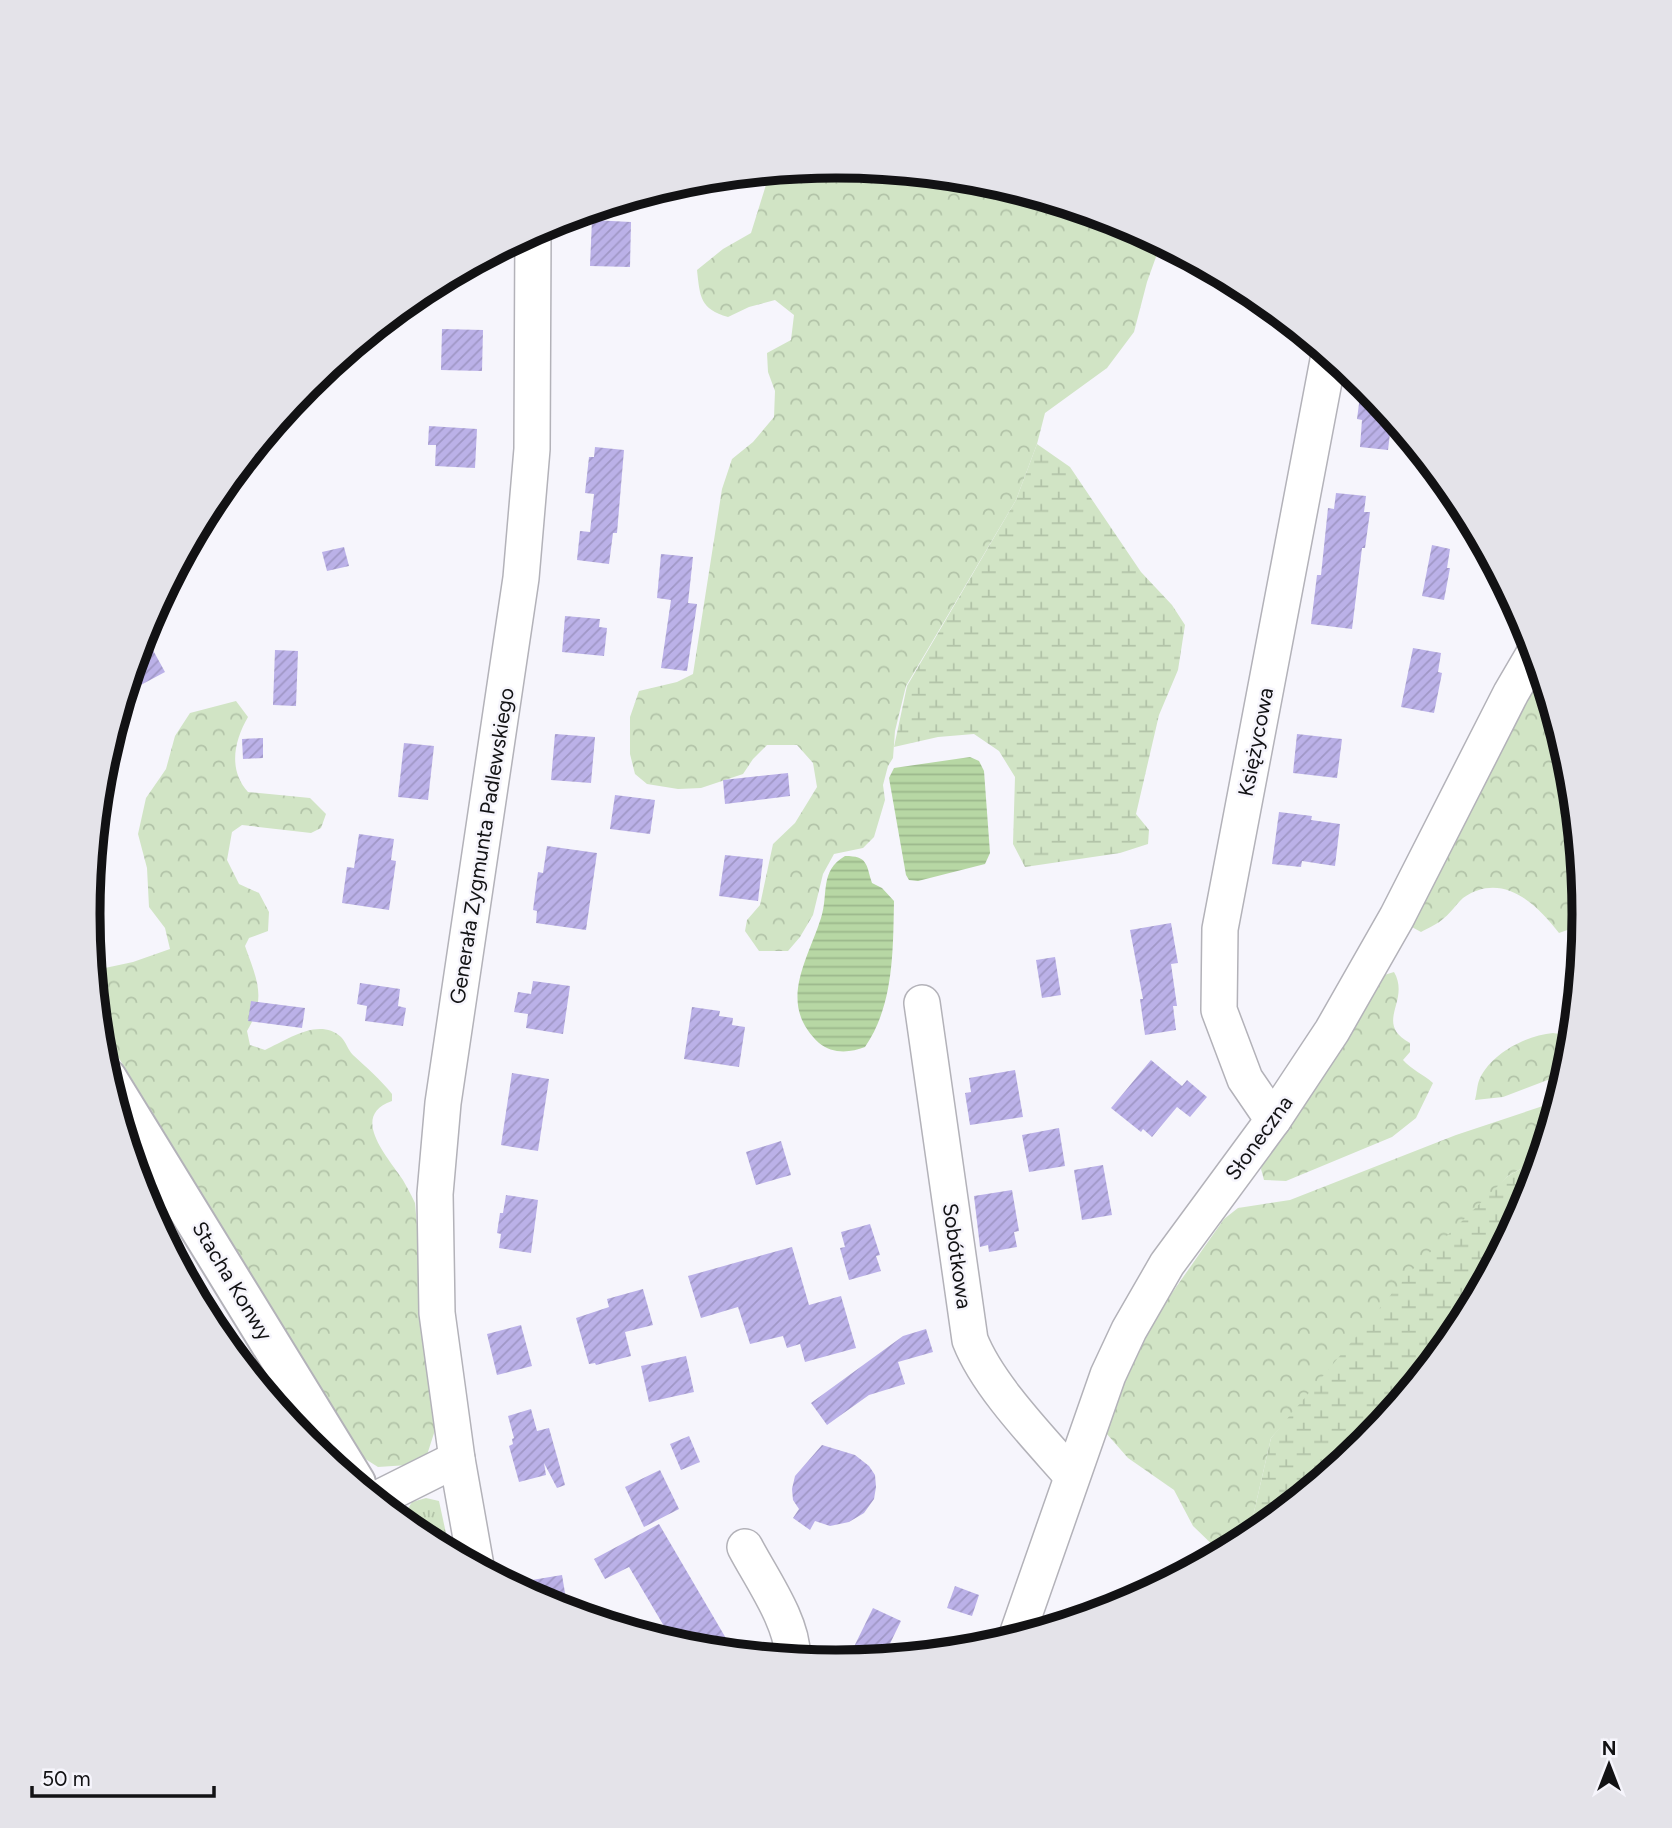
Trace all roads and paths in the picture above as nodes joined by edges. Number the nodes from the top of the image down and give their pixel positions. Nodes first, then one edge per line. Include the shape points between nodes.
1 (533, 244) edge
2 (1327, 366) edge
3 (1528, 664) edge
4 (922, 1003) dead end
5 (126, 1110) edge
6 (1273, 1120) junction
7 (341, 1459) edge
8 (457, 1459) junction
9 (1072, 1476) junction
10 (385, 1495) edge
11 (745, 1547) dead end
12 (474, 1555) edge
13 (1020, 1627) edge
14 (793, 1649) edge

1 - 8 street, Generała Zygmunta Padlewskiego via 532,449 521,578 443,1103 435,1194 437,1313
2 - 6 street, Księżycowa via 1220,929 1219,1010 1245,1079
3 - 6 street, Słoneczna via 1396,917 1332,1031
4 - 9 street, Sobótkowa via 970,1340 1004,1395
5 - 7 main road, Stacha Konwy
6 - 9 street, Słoneczna via 1167,1264 1129,1330
8 - 10 street
8 - 12 street, Generała Zygmunta Padlewskiego
9 - 13 street, Słoneczna
11 - 14 street via 784,1620

